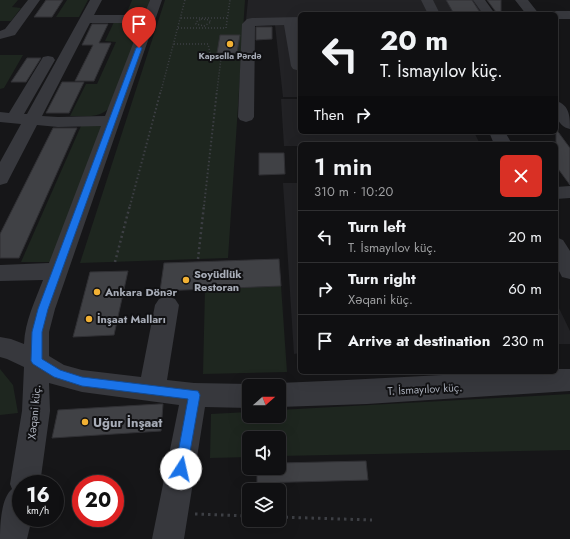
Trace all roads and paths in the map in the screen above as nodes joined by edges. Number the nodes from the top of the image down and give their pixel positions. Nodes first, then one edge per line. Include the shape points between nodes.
1 (34, 0) edge
2 (96, 0) edge
3 (156, 0) edge
4 (186, 0) edge
5 (230, 0) edge
6 (427, 0) edge
7 (479, 0) edge
8 (521, 0) edge
9 (433, 12) edge
10 (488, 12) edge
11 (531, 12) edge
12 (558, 15) edge
13 (570, 15) edge
14 (150, 18) junction
15 (181, 18) junction
16 (227, 18) junction
17 (86, 19) junction
18 (295, 21) edge
19 (211, 22) joint
20 (68, 26) dead end
21 (178, 28) junction
22 (0, 35) edge
23 (174, 44) junction
24 (298, 66) edge
25 (558, 109) edge
26 (7, 117) edge
27 (246, 117) dead end
28 (32, 120) junction
29 (113, 121) junction
30 (570, 124) edge
31 (0, 179) edge
32 (570, 192) edge
33 (558, 193) edge
34 (558, 248) edge
35 (198, 259) dead end
36 (115, 262) dead end
37 (58, 271) junction
38 (570, 271) edge
39 (0, 273) edge
40 (167, 305) dead end
41 (0, 347) edge
42 (36, 361) junction
43 (570, 380) edge
44 (152, 390) junction
45 (194, 395) junction
46 (286, 395) edge
47 (242, 396) edge
48 (26, 475) edge
49 (242, 517) edge
50 (286, 517) edge
51 (372, 520) dead end
52 (170, 526) edge
53 (14, 527) edge
54 (11, 539) edge

1 - 22 street via 10,32
2 - 17 street
3 - 14 street, Xəqani küç.
4 - 15 path
5 - 16 path
6 - 9 street
7 - 10 street
8 - 11 street
12 - 13 street
14 - 17 street
14 - 29 street, Xəqani küç.
15 - 16 path
15 - 21 path
16 - 21 path via 226,28
17 - 28 street
18 - 24 street
18 - 27 street via 250,24
19 - 19 path via 209,20 196,22 198,26
20 - 26 street
21 - 23 path
23 - 35 path via 208,44 211,57 221,58
23 - 36 path
25 - 30 street
26 - 28 street
28 - 29 street
28 - 31 street
29 - 37 street, Xəqani küç.
32 - 33 street
34 - 38 street
37 - 39 street
37 - 42 street, Xəqani küç. via 39,324
40 - 44 street
41 - 42 street via 11,349
42 - 44 street via 57,374 82,381
42 - 48 street, Xəqani küç. via 36,411
43 - 46 street, T. İsmayılov küç.
44 - 45 street
45 - 47 street
45 - 52 street
49 - 52 path
50 - 51 path
53 - 54 street

